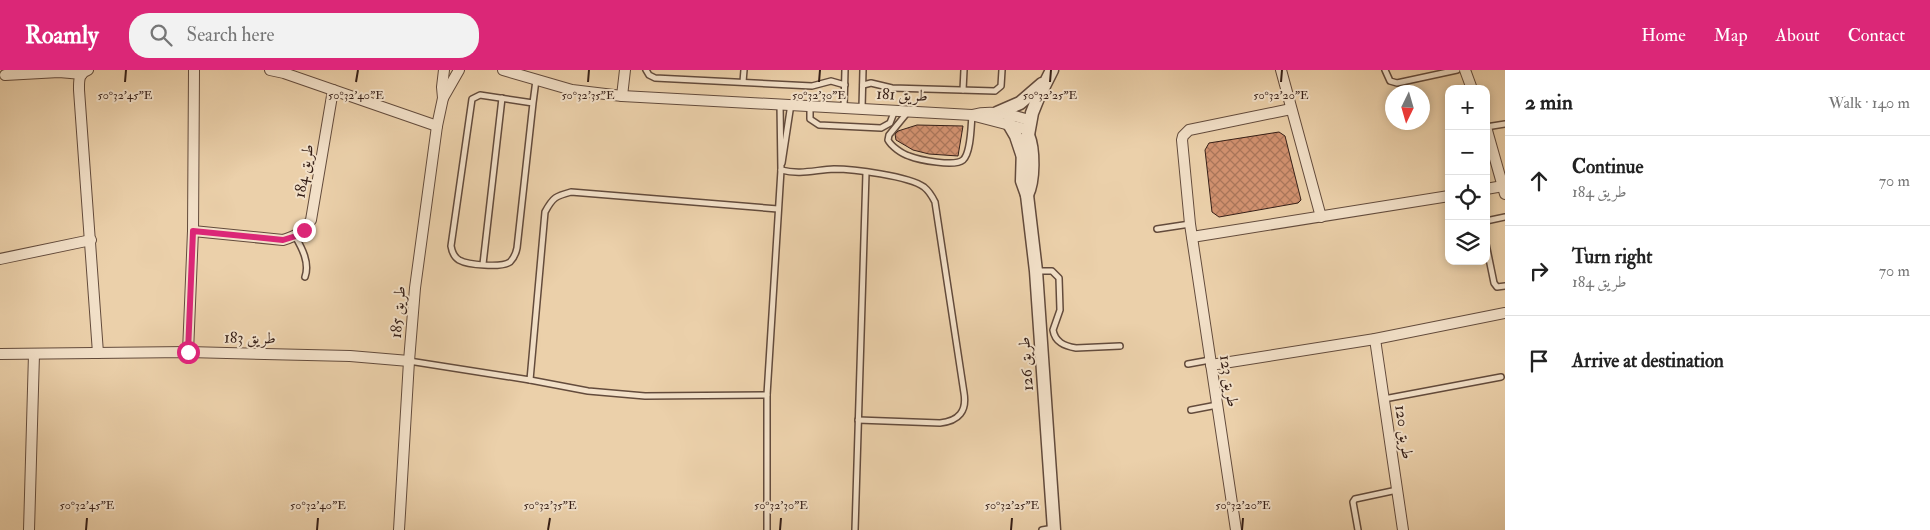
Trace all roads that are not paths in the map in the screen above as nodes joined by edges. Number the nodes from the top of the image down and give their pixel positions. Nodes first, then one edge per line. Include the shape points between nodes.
1 (194, 70) edge
2 (270, 70) edge
3 (444, 70) edge
4 (459, 70) edge
5 (503, 70) edge
6 (625, 70) edge
7 (646, 70) edge
8 (744, 70) edge
9 (845, 70) edge
10 (864, 70) edge
11 (964, 70) edge
12 (1002, 70) edge
13 (1280, 70) edge
14 (1385, 70) edge
15 (1457, 70) edge
16 (1465, 70) edge
17 (85, 72) edge
18 (1050, 74) edge
19 (5, 75) dead end
20 (536, 79) junction
21 (743, 82) junction
22 (845, 85) junction
23 (863, 85) junction
24 (1471, 85) edge
25 (333, 90) junction
26 (963, 90) junction
27 (622, 96) junction
28 (443, 98) junction
29 (502, 98) junction
30 (534, 103) junction
31 (785, 104) junction
32 (810, 105) junction
33 (844, 107) junction
34 (862, 108) junction
35 (1291, 109) junction
36 (895, 110) junction
37 (909, 110) junction
38 (997, 113) junction
39 (972, 115) junction
40 (1009, 124) junction
41 (1505, 124) edge
42 (437, 126) junction
43 (1490, 126) edge
44 (1029, 128) junction
45 (1487, 130) edge
46 (1022, 154) junction
47 (781, 170) junction
48 (866, 173) junction
49 (1490, 189) edge
50 (1504, 190) edge
51 (1027, 195) junction
52 (1445, 197) edge
53 (778, 210) junction
54 (1321, 217) junction
55 (1505, 218) edge
56 (1490, 220) edge
57 (1190, 224) junction
58 (1156, 228) dead end
59 (193, 231) junction
60 (296, 236) junction
61 (1192, 237) junction
62 (91, 240) junction
63 (0, 259) edge
64 (483, 264) junction
65 (1490, 264) edge
66 (1036, 271) junction
67 (305, 277) dead end
68 (1505, 286) edge
69 (1505, 313) edge
70 (1375, 339) junction
71 (1120, 346) dead end
72 (188, 352) junction
73 (98, 353) junction
74 (0, 354) edge
75 (34, 354) junction
76 (409, 361) junction
77 (1211, 363) junction
78 (1188, 364) dead end
79 (1501, 377) dead end
80 (530, 380) junction
81 (767, 395) junction
82 (1384, 399) junction
83 (1217, 405) junction
84 (1192, 410) dead end
85 (858, 420) junction
86 (1397, 490) junction
87 (1050, 529) edge
88 (29, 530) edge
89 (399, 530) edge
90 (767, 530) edge
91 (855, 530) edge
92 (1236, 530) edge
93 (1358, 530) edge
94 (1403, 530) edge

1 - 59 street
2 - 25 street
3 - 28 street, طريق 185
4 - 28 street, طريق 185
5 - 20 street, طريق 181
6 - 27 street
7 - 21 lane via 655,78
8 - 21 lane
9 - 22 lane
10 - 23 lane
11 - 26 lane
12 - 26 lane via 1002,84 997,90
13 - 35 street
14 - 15 lane via 1390,81 1397,83
16 - 24 street
17 - 19 street
17 - 62 street via 79,78 79,90
18 - 38 street via 1020,103
18 - 44 street, طريق 126
20 - 27 street, طريق 181 via 572,90
20 - 30 lane
21 - 22 lane via 812,86 831,82
22 - 33 lane
23 - 26 lane
23 - 34 lane
25 - 42 street
25 - 60 street, طريق 184 via 311,220
27 - 31 street, طريق 181
28 - 42 street, طريق 185
29 - 30 lane
29 - 64 lane
29 - 64 lane via 480,95 471,101 450,246 453,255 460,260
30 - 64 lane via 516,253 504,264
31 - 32 street, طريق 181
31 - 47 lane
31 - 47 lane
32 - 33 street, طريق 181
32 - 36 lane via 810,119 815,124 876,128 890,123
33 - 34 street, طريق 181
34 - 36 street, طريق 181
35 - 54 street
35 - 57 street, طريق 123 via 1189,130 1183,136
36 - 37 street, طريق 181
37 - 39 street, طريق 181
37 - 39 lane via 889,135 890,144 908,156 953,164 966,157
38 - 39 street, طريق 181
38 - 44 street, طريق 181
39 - 40 street, طريق 181
40 - 44 street, طريق 181
40 - 46 street
41 - 43 lane
42 - 76 street, طريق 185 via 419,250
44 - 46 street, طريق 126
44 - 51 street, طريق 126 via 1032,173
45 - 50 street
46 - 51 street, طريق 126 via 1022,181
47 - 48 lane via 803,173 833,169
47 - 53 lane
48 - 85 lane
48 - 85 lane via 915,182 935,202 966,402 964,411 949,422
49 - 50 street
51 - 66 street, طريق 126
52 - 54 street
53 - 80 lane via 571,192 551,200 545,212
53 - 81 lane
54 - 61 street
55 - 56 lane
57 - 58 lane
57 - 61 street, طريق 123
59 - 60 street via 283,240
59 - 72 street
60 - 67 lane via 306,263
61 - 77 street, طريق 123
62 - 63 street
62 - 73 street
65 - 68 lane via 1494,283 1497,287
66 - 71 lane via 1052,271 1059,278 1060,310 1053,330 1058,341 1076,348
66 - 87 street, طريق 126
69 - 70 street
70 - 77 street
70 - 82 street, طريق 120
72 - 73 street, طريق 183
72 - 76 street, طريق 183 via 350,356
73 - 75 street, طريق 183
74 - 75 street, طريق 183
75 - 88 street
76 - 80 lane
76 - 89 street, طريق 185
77 - 78 lane
77 - 83 street, طريق 123
79 - 82 lane
80 - 81 lane via 588,391 645,396
81 - 90 lane
82 - 86 street, طريق 120
83 - 84 lane
83 - 92 street, طريق 123
85 - 91 lane
86 - 93 lane via 1355,499
86 - 94 street, طريق 120

